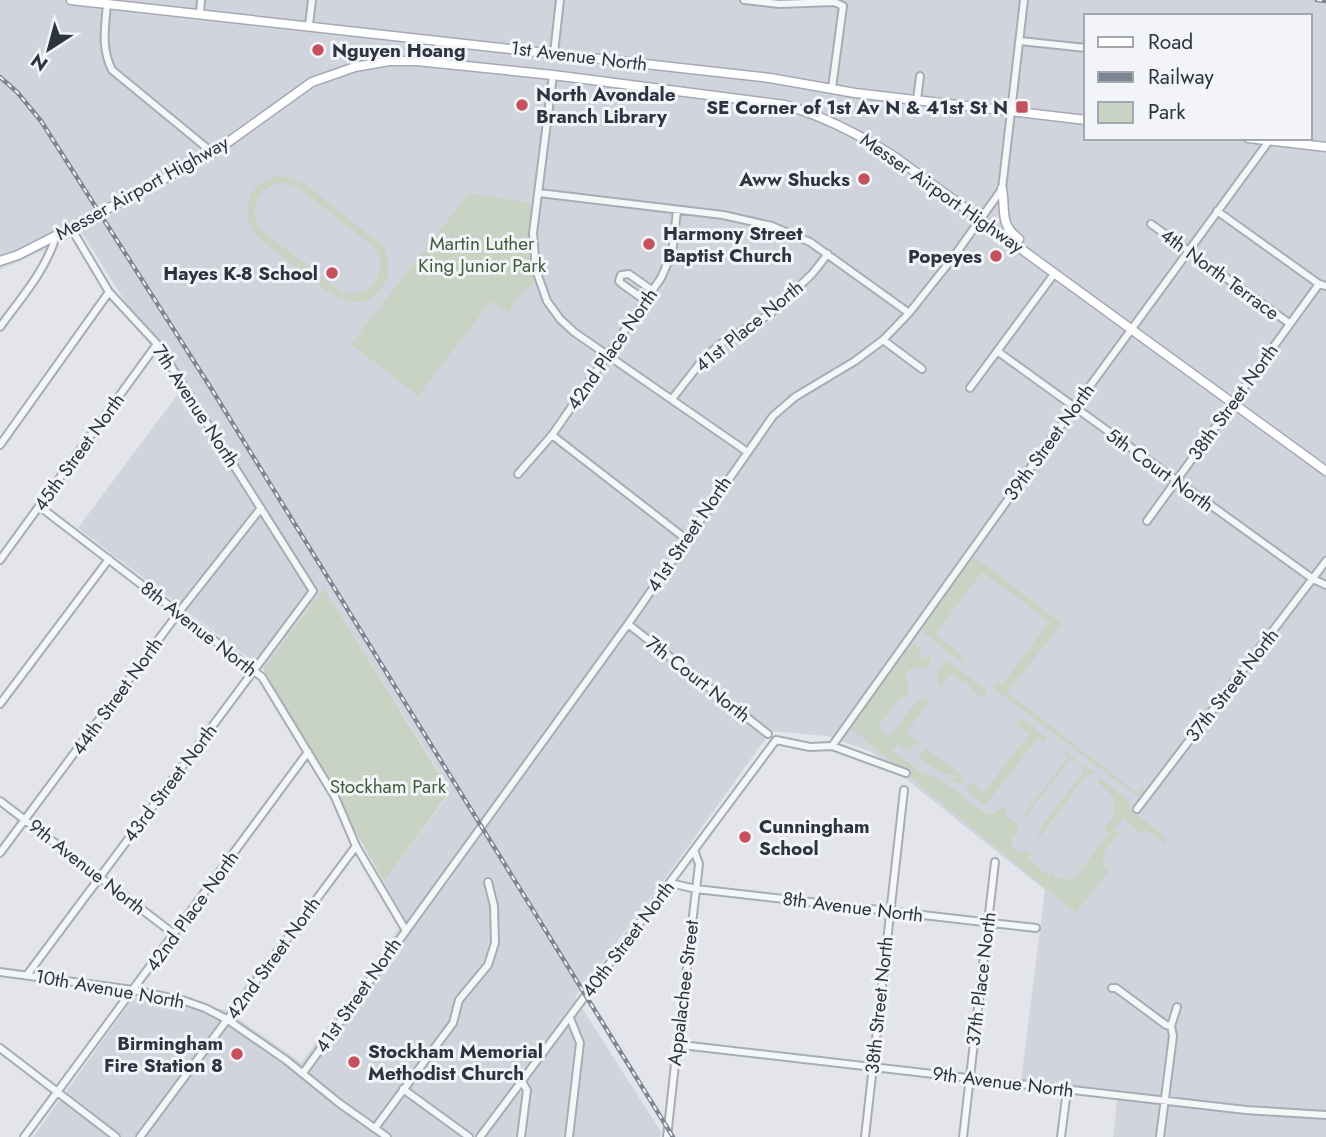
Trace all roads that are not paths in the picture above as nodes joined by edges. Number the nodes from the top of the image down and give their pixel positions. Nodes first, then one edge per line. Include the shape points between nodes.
1 (71, 0) edge
2 (201, 0) edge
3 (312, 0) edge
4 (560, 0) edge
5 (744, 0) edge
6 (1024, 0) edge
7 (107, 4) junction
8 (200, 14) junction
9 (309, 25) junction
10 (1020, 41) junction
11 (1084, 48) edge
12 (554, 53) junction
13 (553, 75) junction
14 (920, 76) dead end
15 (832, 89) junction
16 (917, 100) junction
17 (1011, 111) junction
18 (1084, 120) edge
19 (1262, 140) edge
20 (1269, 141) junction
21 (1326, 147) edge
22 (213, 153) junction
23 (1002, 189) junction
24 (540, 193) junction
25 (677, 211) junction
26 (1217, 211) junction
27 (981, 219) junction
28 (1151, 224) dead end
29 (71, 228) junction
30 (56, 236) junction
31 (1188, 251) junction
32 (828, 254) junction
33 (1034, 257) junction
34 (0, 261) edge
35 (1054, 274) junction
36 (1323, 285) edge
37 (653, 291) junction
38 (109, 292) junction
39 (646, 301) junction
40 (909, 313) junction
41 (1289, 323) junction
42 (0, 327) edge
43 (1131, 330) junction
44 (883, 340) junction
45 (157, 344) junction
46 (997, 351) junction
47 (607, 356) junction
48 (922, 369) dead end
49 (970, 388) dead end
50 (672, 399) junction
51 (1232, 403) junction
52 (1073, 408) junction
53 (552, 435) junction
54 (0, 445) edge
55 (746, 452) junction
56 (1326, 471) edge
57 (518, 474) dead end
58 (1176, 482) junction
59 (39, 506) junction
60 (261, 508) junction
61 (1147, 521) dead end
62 (686, 539) junction
63 (109, 559) junction
64 (0, 560) edge
65 (1326, 561) edge
66 (1313, 579) junction
67 (1326, 585) edge
68 (313, 591) joint
69 (179, 612) junction
70 (628, 624) junction
71 (255, 670) junction
72 (0, 704) edge
73 (768, 734) dead end
74 (832, 746) junction
75 (308, 752) junction
76 (906, 773) dead end
77 (904, 790) dead end
78 (0, 801) edge
79 (1137, 809) dead end
80 (25, 820) junction
81 (356, 846) junction
82 (694, 850) junction
83 (0, 853) edge
84 (995, 862) dead end
85 (101, 877) junction
86 (488, 881) dead end
87 (670, 883) junction
88 (696, 889) junction
89 (890, 912) junction
90 (988, 922) junction
91 (1036, 928) dead end
92 (405, 929) junction
93 (174, 934) junction
94 (0, 972) edge
95 (27, 975) junction
96 (1112, 988) dead end
97 (133, 990) junction
98 (1177, 1007) dead end
99 (570, 1018) junction
100 (228, 1020) junction
101 (1171, 1026) junction
102 (681, 1045) junction
103 (0, 1048) edge
104 (872, 1067) junction
105 (303, 1073) junction
106 (970, 1078) junction
107 (521, 1080) junction
108 (403, 1089) junction
109 (1067, 1090) junction
110 (57, 1092) junction
111 (1164, 1101) junction
112 (1326, 1115) edge
113 (374, 1128) junction
114 (24, 1137) edge
115 (116, 1137) edge
116 (140, 1137) edge
117 (387, 1137) edge
118 (469, 1137) edge
119 (480, 1137) edge
120 (521, 1137) edge
121 (569, 1137) edge
122 (667, 1137) edge
123 (864, 1137) edge
124 (963, 1137) edge
125 (1061, 1137) edge
126 (1160, 1137) edge

1 - 7 main road, 1st Avenue North
2 - 8 street
3 - 9 street
4 - 12 street
5 - 15 street via 843,6
6 - 10 street, 41st Street North
7 - 8 main road, 1st Avenue North
7 - 22 street via 103,40 112,70
8 - 9 main road, 1st Avenue North
9 - 12 main road, 1st Avenue North
10 - 11 street
10 - 17 street, 41st Street North
12 - 15 main road, 1st Avenue North
13 - 22 main road, Messer Airport Highway via 417,61 355,67 312,82
13 - 24 street
13 - 27 main road, Messer Airport Highway via 785,104 812,112 892,155
14 - 16 street
15 - 16 main road, 1st Avenue North
16 - 17 main road, 1st Avenue North
17 - 18 main road, 1st Avenue North
17 - 23 street, 41st Street North
19 - 20 main road
20 - 21 main road
20 - 26 street, 39th Street North
22 - 29 main road, Messer Airport Highway
23 - 27 street, 41st Street North
23 - 33 main road via 1007,230 1029,247
24 - 25 street
24 - 47 street via 533,233 536,270 547,301 574,332
25 - 32 street via 759,222 790,232
25 - 37 street, 42nd Place North via 672,253
26 - 31 street, 39th Street North
26 - 36 street
27 - 33 main road, Messer Airport Highway
27 - 40 street, 41st Street North
28 - 31 street, 4th North Terrace
29 - 30 main road, Messer Airport Highway
29 - 38 street, 7th Avenue North
30 - 34 main road, Messer Airport Highway
30 - 42 street via 42,269
31 - 41 street, 4th North Terrace
31 - 43 street, 39th Street North
32 - 40 street
32 - 50 street, 41st Place North via 769,314 704,358
33 - 35 main road, Messer Airport Highway
35 - 43 main road, Messer Airport Highway
35 - 46 street
36 - 41 street, 38th Street North
37 - 39 street, 42nd Place North
37 - 39 street via 629,274 621,275 622,284
38 - 45 street, 7th Avenue North
38 - 54 street
39 - 47 street, 42nd Place North
40 - 44 street, 41st Street North
41 - 51 street, 38th Street North
43 - 51 main road, Messer Airport Highway
43 - 52 street, 39th Street North
44 - 48 street
44 - 55 street, 41st Street North via 795,397 773,416
45 - 59 street, 45th Street North
45 - 60 street, 7th Avenue North
46 - 49 street
46 - 52 street, 5th Court North
47 - 50 street
47 - 53 street, 42nd Place North
50 - 55 street
51 - 56 main road, Messer Airport Highway
51 - 58 street, 38th Street North
52 - 58 street, 5th Court North
52 - 74 street, 39th Street North
53 - 57 street, 42nd Place North
53 - 62 street
55 - 62 street, 41st Street North
58 - 61 street, 38th Street North
58 - 66 street, 5th Court North
59 - 63 street, 8th Avenue North
59 - 64 street, 45th Street North
60 - 68 street, 7th Avenue North
60 - 69 street, 44th Street North
62 - 70 street, 41st Street North
63 - 69 street, 8th Avenue North
63 - 72 street
65 - 66 street, 37th Street North
66 - 67 street, 5th Court North
66 - 79 street, 37th Street North
68 - 71 street, 43rd Street North
69 - 71 street, 8th Avenue North
69 - 80 street, 44th Street North
70 - 73 street, 7th Court North
70 - 92 street, 41st Street North
71 - 75 street, 8th Avenue North
71 - 85 street, 43rd Street North
74 - 76 street
74 - 82 street, 40th Street North via 776,740
75 - 81 street, 8th Avenue North via 335,797
75 - 93 street, 42nd Place North
77 - 89 street, 38th Street North
78 - 80 street, 9th Avenue North
80 - 83 street, 44th Street North
80 - 85 street, 9th Avenue North
81 - 92 street, 8th Avenue North
81 - 100 street, 42nd Street North
82 - 87 street, 40th Street North
82 - 88 street, Appalachee Street via 699,864
84 - 90 street, 37th Place North
85 - 93 street, 9th Avenue North
85 - 95 street, 43rd Street North
86 - 108 street via 495,943 488,965 459,1000 453,1023
87 - 88 street, 8th Avenue North
87 - 99 street, 40th Street North
88 - 89 street, 8th Avenue North
88 - 102 street, Appalachee Street
89 - 90 street, 8th Avenue North
89 - 104 street, 38th Street North
90 - 91 street, 8th Avenue North
90 - 106 street, 37th Place North
92 - 105 street, 41st Street North
93 - 97 street, 42nd Place North
94 - 95 street, 10th Avenue North
95 - 97 street, 10th Avenue North
96 - 101 street
97 - 100 street, 10th Avenue North via 186,1001
97 - 110 street, 42nd Place North
98 - 101 street
99 - 107 street, 40th Street North
99 - 121 street via 580,1042
100 - 105 street, 10th Avenue North
100 - 116 street, 42nd Street North
101 - 111 street
102 - 104 street, 9th Avenue North
102 - 122 street, Appalachee Street
103 - 110 street
104 - 106 street, 9th Avenue North
104 - 123 street, 38th Street North
105 - 113 street, 10th Avenue North
106 - 109 street, 9th Avenue North
106 - 124 street, 37th Place North
107 - 119 street, 40th Street North
107 - 120 street via 527,1090
108 - 113 street
108 - 118 street
109 - 111 street, 9th Avenue North
109 - 125 street
110 - 114 street, 42nd Place North
110 - 115 street
111 - 112 street, 9th Avenue North
111 - 126 street
113 - 117 street, 10th Avenue North

